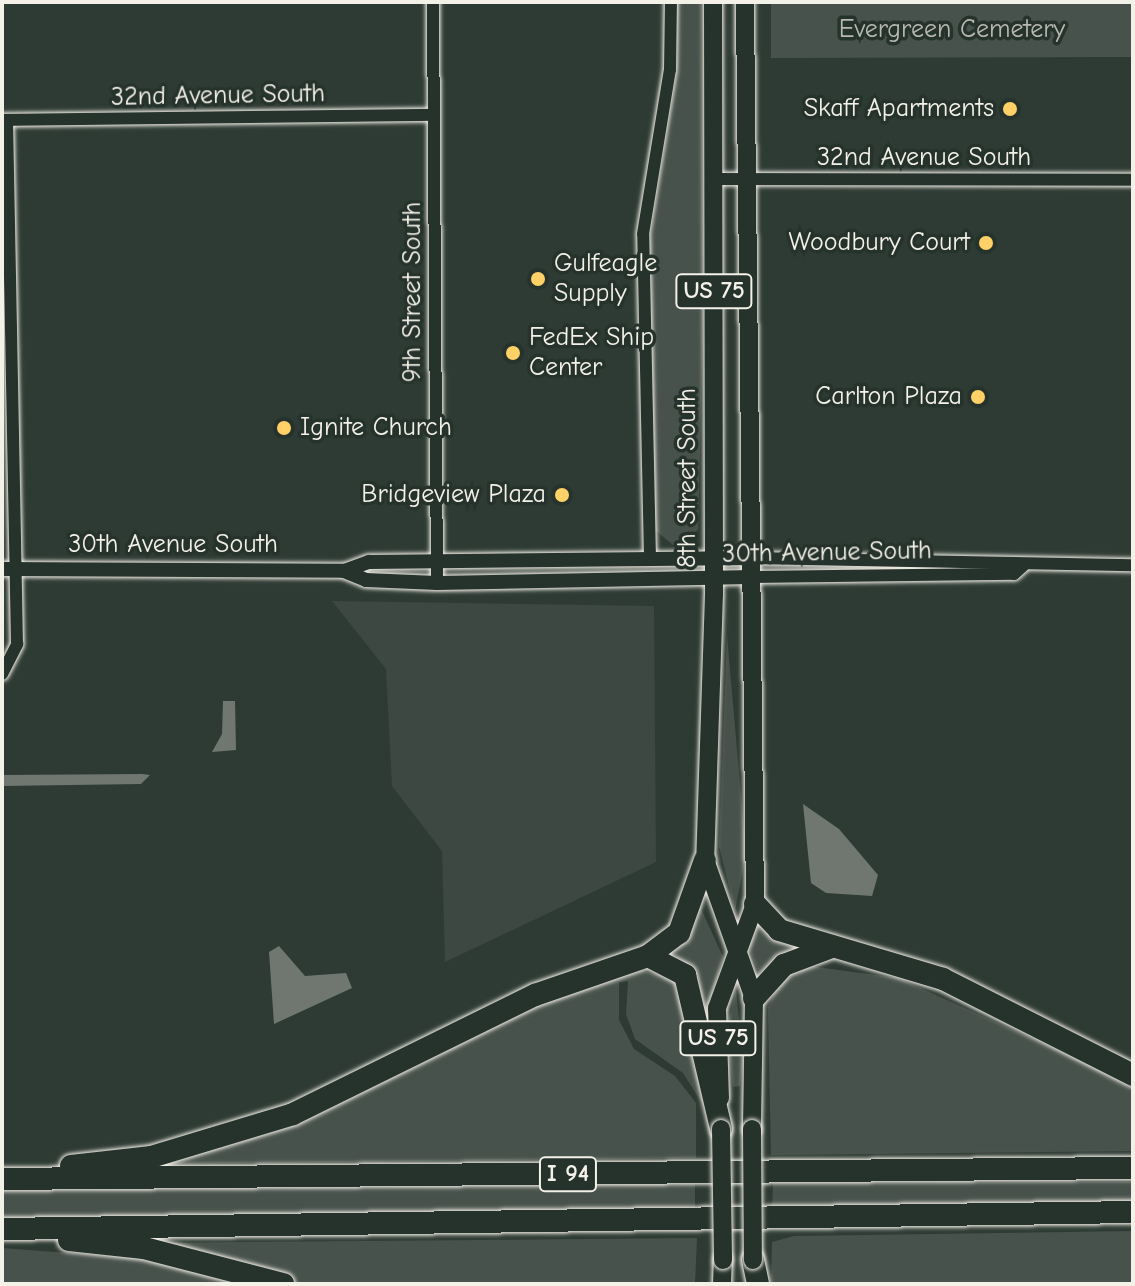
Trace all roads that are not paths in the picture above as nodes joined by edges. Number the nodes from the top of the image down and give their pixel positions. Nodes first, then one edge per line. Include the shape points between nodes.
1 (433, 2) edge
2 (671, 2) edge
3 (713, 2) edge
4 (745, 2) edge
5 (434, 115) junction
6 (5, 120) edge
7 (715, 179) junction
8 (747, 179) junction
9 (1133, 180) edge
10 (714, 558) junction
11 (752, 558) junction
12 (907, 558) junction
13 (650, 559) junction
14 (436, 562) junction
15 (1133, 565) edge
16 (1023, 566) junction
17 (9, 569) edge
18 (344, 571) junction
19 (907, 575) junction
20 (752, 577) junction
21 (714, 580) junction
22 (437, 583) junction
23 (2, 674) edge
24 (705, 860) junction
25 (755, 904) junction
26 (832, 947) junction
27 (734, 949) junction
28 (648, 956) junction
29 (754, 998) junction
30 (1133, 1075) edge
31 (721, 1129) junction
32 (1133, 1168) edge
33 (2, 1172) edge
34 (2, 1179) edge
35 (1133, 1212) edge
36 (8, 1229) edge
37 (753, 1260) joint
38 (283, 1284) edge
39 (722, 1284) edge
40 (756, 1284) edge

1 - 5 street, 9th Street South
2 - 13 street via 670,70 643,234
3 - 7 main road, 8th Street South / US 75
4 - 8 main road, US 75
5 - 6 street, 32nd Avenue South
5 - 14 street, 9th Street South
6 - 17 street
7 - 8 street, 32nd Avenue South
7 - 10 main road, 8th Street South / US 75
8 - 9 street, 32nd Avenue South
8 - 11 main road, US 75
10 - 11 street, 30th Avenue South
10 - 13 street, 30th Avenue South
10 - 21 main road, 8th Street South / US 75
11 - 12 street, 30th Avenue South
11 - 20 main road, US 75
12 - 16 street, 30th Avenue South
12 - 19 street
13 - 14 street, 30th Avenue South
14 - 18 street, 30th Avenue South via 369,562
14 - 22 street, 9th Street South
15 - 16 street, 30th Avenue South
16 - 19 street, 30th Avenue South via 1014,574
17 - 18 street, 30th Avenue South
17 - 23 street via 17,644
18 - 22 street, 30th Avenue South via 366,580
19 - 20 street, 30th Avenue South
20 - 21 street, 30th Avenue South
20 - 25 main road, US 75
21 - 22 street, 30th Avenue South
21 - 24 main road, 8th Street South / US 75
24 - 27 main road, 8th Street South / US 75
24 - 28 highway via 679,933
25 - 26 highway via 779,930
25 - 27 main road, US 75
26 - 29 highway via 784,965
26 - 30 highway via 943,979
27 - 29 main road, 8th Street South / US 75
27 - 31 main road, US 75 via 717,1008
28 - 31 highway via 685,975
28 - 33 highway via 535,995 293,1114 209,1143
29 - 37 main road, 8th Street South / US 75, bridge
31 - 39 main road, US 75, bridge
32 - 34 highway, I 94
35 - 36 highway, I 94
36 - 38 highway via 144,1248
37 - 40 highway

